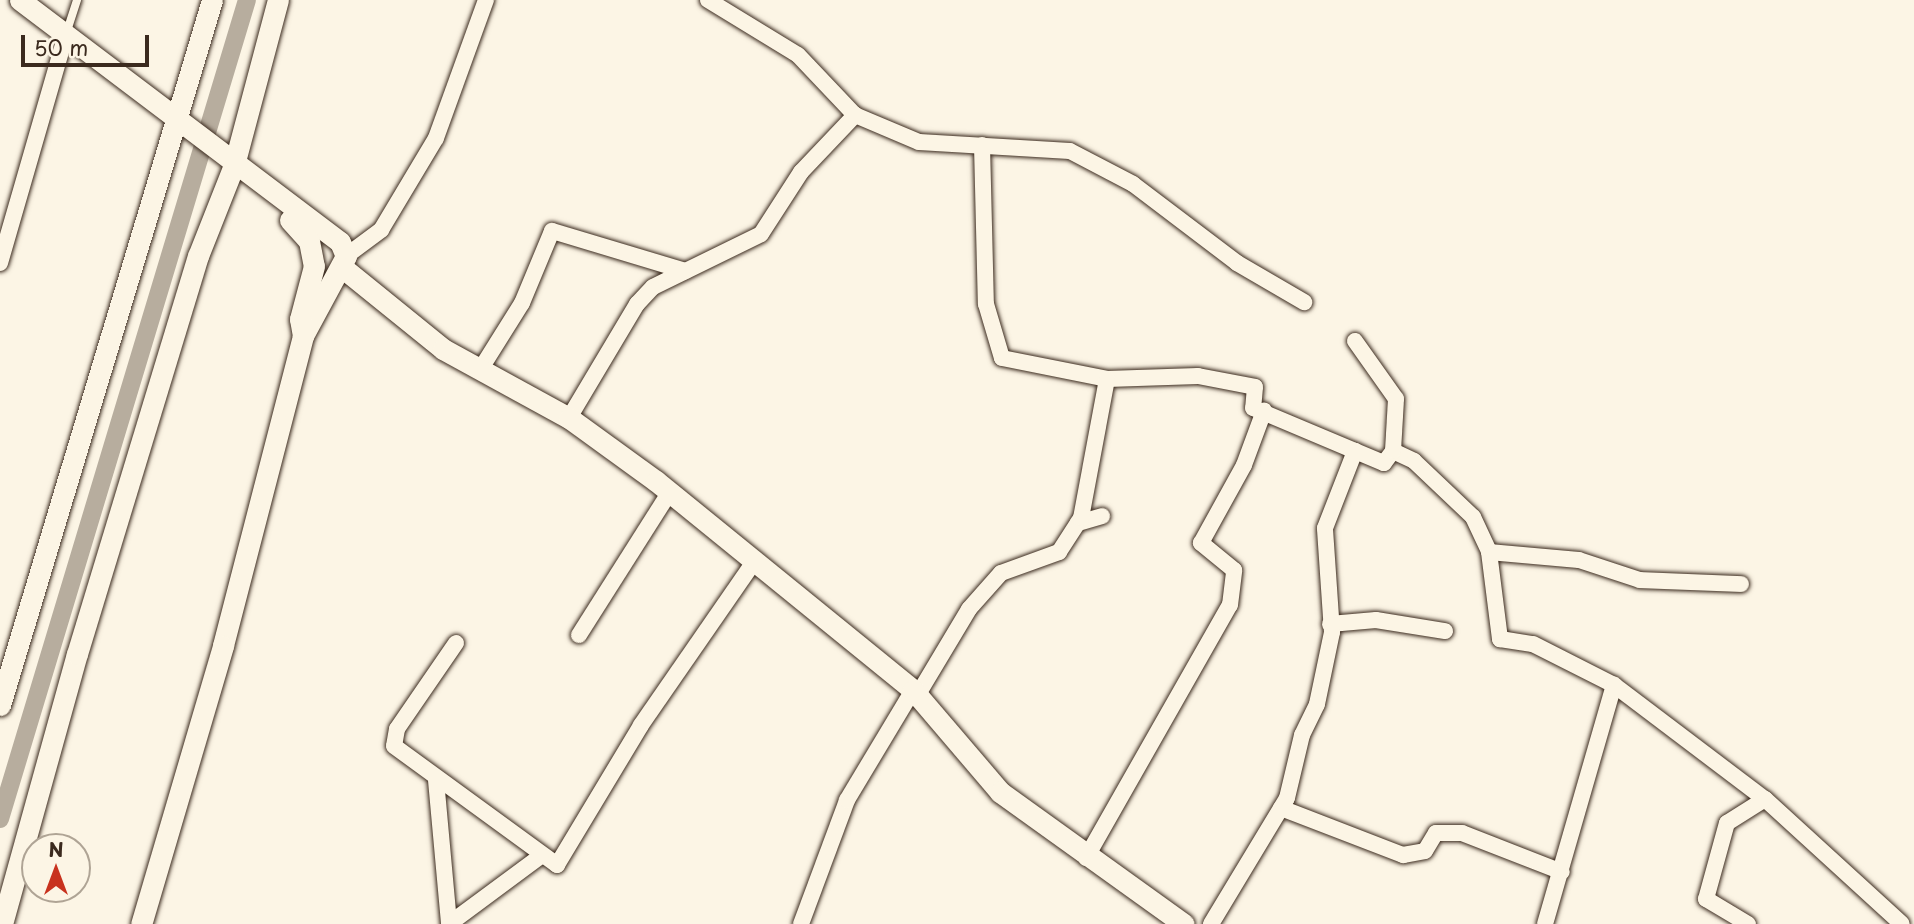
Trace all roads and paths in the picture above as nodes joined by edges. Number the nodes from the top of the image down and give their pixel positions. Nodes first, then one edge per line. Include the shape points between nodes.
1 (20, 0) edge
2 (76, 0) edge
3 (212, 0) edge
4 (278, 0) edge
5 (486, 0) edge
6 (708, 0) edge
7 (66, 35) junction
8 (855, 115) junction
9 (182, 126) junction
10 (982, 145) junction
11 (228, 160) junction
12 (1, 259) edge
13 (314, 266) junction
14 (343, 266) junction
15 (685, 271) junction
16 (1304, 302) dead end
17 (303, 336) junction
18 (1355, 341) dead end
19 (480, 370) junction
20 (1107, 379) junction
21 (1264, 411) junction
22 (569, 418) junction
23 (1355, 451) junction
24 (1393, 451) junction
25 (669, 493) junction
26 (1102, 516) dead end
27 (1078, 523) junction
28 (1489, 552) junction
29 (754, 562) junction
30 (1741, 584) dead end
31 (1329, 624) junction
32 (1445, 631) dead end
33 (579, 635) dead end
34 (456, 643) dead end
35 (1614, 685) junction
36 (915, 693) junction
37 (0, 705) edge
38 (436, 780) junction
39 (1765, 799) junction
40 (1281, 808) junction
41 (541, 856) junction
42 (1086, 858) junction
43 (1562, 872) junction
44 (2, 924) edge
45 (141, 924) edge
46 (449, 924) edge
47 (801, 924) edge
48 (1184, 924) edge
49 (1211, 924) edge
50 (1545, 924) edge
51 (1748, 924) edge
52 (1902, 924) edge

1 - 7 street
2 - 7 lane
3 - 9 street
4 - 11 street
5 - 14 street via 436,138 381,230
6 - 8 street via 798,55
7 - 9 street
7 - 12 street
8 - 10 street via 895,137
8 - 15 street via 802,172 761,234
9 - 11 street
9 - 37 street
10 - 16 street via 1070,150 1133,184 1237,263
10 - 20 street via 986,304 1002,358
11 - 13 street via 303,234
11 - 14 street via 340,242
11 - 44 street
13 - 14 street via 326,276
13 - 17 street via 300,319
14 - 17 street
14 - 19 street via 405,323
15 - 19 street via 552,230 522,303
15 - 22 street via 637,304
17 - 45 street via 227,633
18 - 24 street via 1396,399
19 - 22 street
20 - 21 street via 1198,376 1255,387 1253,408
20 - 27 street via 1090,489
21 - 23 street
21 - 42 street via 1244,465 1201,543 1234,570 1230,605
22 - 25 street
23 - 24 street via 1384,463
23 - 31 street via 1325,528
24 - 28 street via 1443,485 1473,517
25 - 29 street
25 - 33 street
26 - 27 street
27 - 36 street via 1059,552 1001,573 969,609
28 - 30 street via 1552,555 1640,580
28 - 35 street via 1500,639 1533,643
29 - 36 street
29 - 41 street via 640,725 562,863
31 - 32 street via 1376,621
31 - 40 street via 1317,704
34 - 38 street via 393,739
35 - 39 street
35 - 43 street
36 - 42 street via 1000,792
36 - 47 street via 847,800
38 - 41 street
38 - 46 street
39 - 51 street via 1727,823 1706,899
39 - 52 street
40 - 43 street via 1403,855 1425,851 1436,833 1462,833
40 - 49 street
41 - 46 street
42 - 48 street
43 - 50 street

